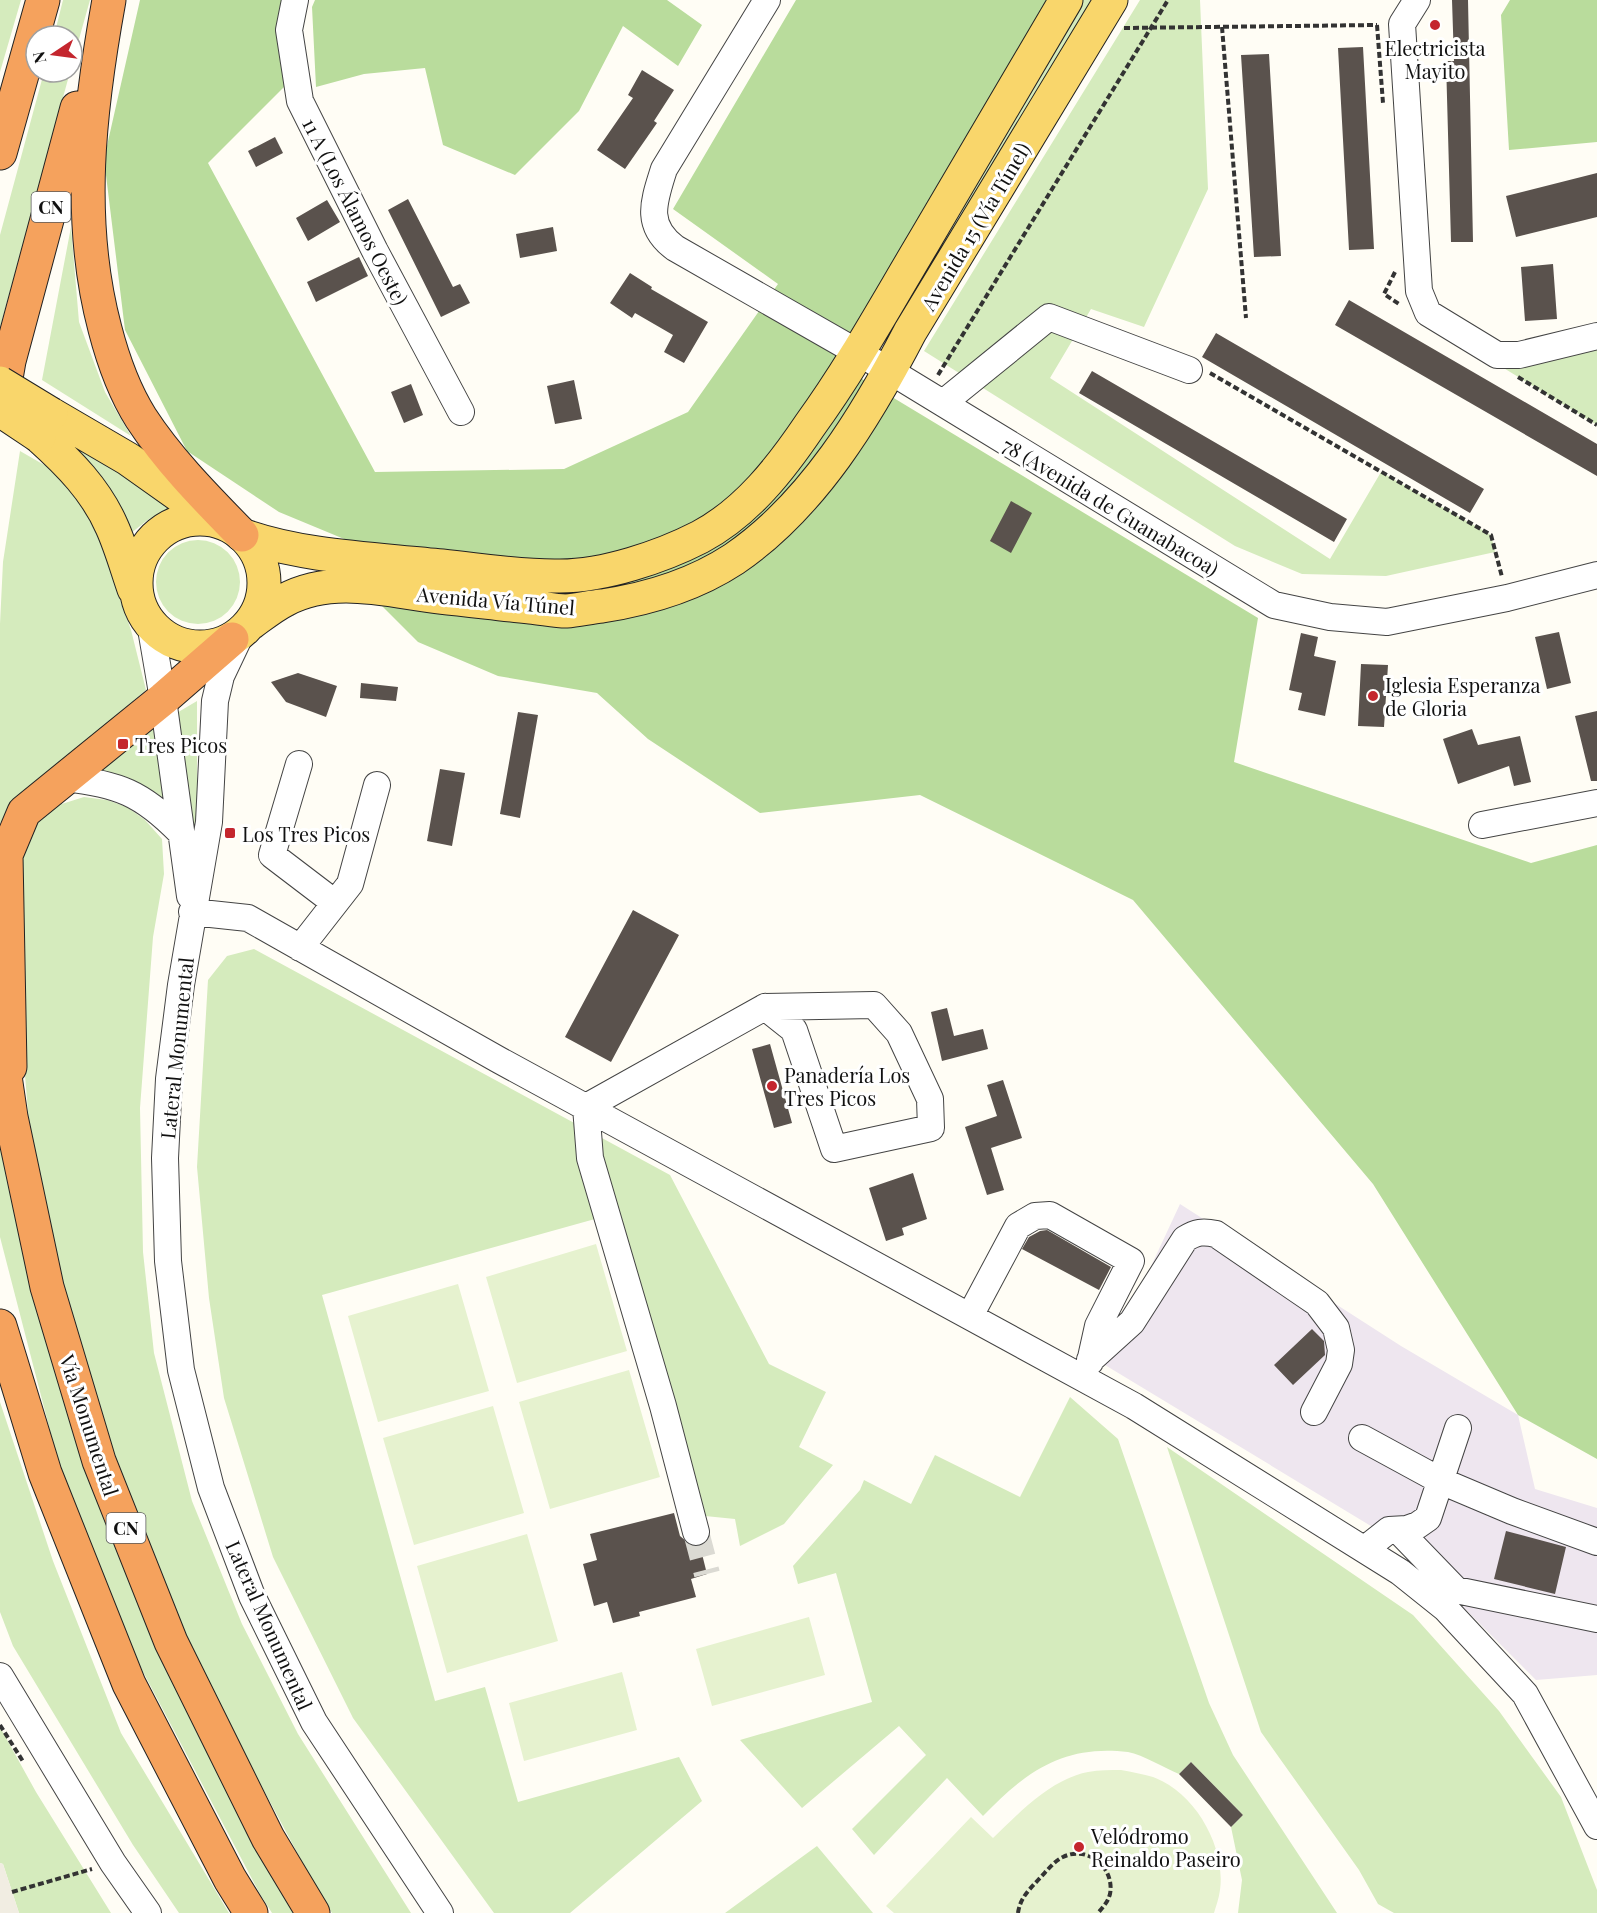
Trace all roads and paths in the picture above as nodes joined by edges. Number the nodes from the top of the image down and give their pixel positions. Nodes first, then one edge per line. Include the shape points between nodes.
1 (43, 0) edge
2 (108, 0) edge
3 (295, 0) edge
4 (767, 0) edge
5 (1066, 0) edge
6 (1111, 0) edge
7 (1168, 0) edge
8 (1417, 0) edge
9 (1402, 24) junction
10 (1152, 27) junction
11 (1222, 27) junction
12 (1094, 28) junction
13 (0, 153) edge
14 (1246, 318) dead end
15 (1597, 336) edge
16 (859, 353) junction
17 (890, 371) junction
18 (1199, 371) joint
19 (0, 383) edge
20 (935, 398) junction
21 (826, 404) joint
22 (0, 410) edge
23 (461, 411) dead end
24 (0, 415) edge
25 (45, 425) junction
26 (838, 451) joint
27 (228, 527) junction
28 (1597, 575) edge
29 (1507, 598) junction
30 (144, 612) junction
31 (242, 631) junction
32 (163, 699) junction
33 (299, 764) dead end
34 (65, 778) junction
35 (377, 785) dead end
36 (1597, 803) edge
37 (1482, 825) dead end
38 (180, 832) junction
39 (335, 903) junction
40 (192, 912) junction
41 (300, 948) junction
42 (765, 1007) junction
43 (0, 1042) edge
44 (586, 1107) junction
45 (11, 1117) junction
46 (970, 1316) junction
47 (0, 1326) edge
48 (1088, 1370) junction
49 (1314, 1412) dead end
50 (1458, 1428) dead end
51 (1362, 1438) dead end
52 (1441, 1481) junction
53 (1398, 1530) junction
54 (696, 1532) tunnel mouth
55 (1597, 1542) edge
56 (1365, 1549) junction
57 (1597, 1619) edge
58 (0, 1676) edge
59 (1597, 1826) edge
60 (113, 1863) junction
61 (12, 1892) dead end
62 (148, 1913) edge
63 (251, 1913) edge
64 (313, 1913) edge
65 (440, 1913) edge
66 (1018, 1913) edge
67 (1098, 1913) edge

1 - 13 highway
2 - 24 highway, CN via 9,361
2 - 27 highway via 90,117 88,216 97,298 122,382 140,417
3 - 23 street, 11 A (Los Álamos Oeste) via 289,30 300,101
4 - 16 street, 78 (Avenida de Guanabacoa) via 664,169 655,197 654,221 663,239 697,261
5 - 16 main road, Avenida 15 (Vía Túnel)
6 - 12 main road, Avenida 15 (Vía Túnel)
7 - 10 path
8 - 9 street
9 - 11 path
9 - 15 street via 1419,291 1428,314 1497,355 1519,355
10 - 11 path
10 - 12 path
10 - 20 path
11 - 14 path
12 - 17 main road, Avenida 15 (Vía Túnel)
16 - 17 street, 78 (Avenida de Guanabacoa)
16 - 21 main road, Avenida 15 (Vía Túnel)
17 - 20 street, 78 (Avenida de Guanabacoa)
17 - 26 main road, Avenida 15 (Vía Túnel)
18 - 20 street via 1049,316
18 - 29 path via 1491,536
19 - 25 main road, Avenida Vía Túnel, bridge
20 - 29 street, 78 (Avenida de Guanabacoa) via 1274,605 1330,617 1387,621
21 - 27 main road, Avenida Vía Túnel via 788,457 723,524 657,555 588,574 518,574 378,560 263,542
22 - 25 main road, Avenida Vía Túnel, bridge
25 - 27 main road, Avenida Vía Túnel via 128,459
25 - 30 main road, Avenida Vía Túnel via 93,492 112,527
26 - 31 main road, Avenida Vía Túnel via 768,532 705,575 669,590 566,611 327,586 284,600
27 - 30 main road via 192,519 171,525 153,538 141,557 136,578
27 - 31 main road via 250,543 260,561 264,582 261,603
28 - 29 street, 78 (Avenida de Guanabacoa)
30 - 31 main road via 163,636 179,644 215,646
30 - 32 street, Lateral Monumental
31 - 32 highway
31 - 40 street, Lateral Monumental via 221,676 215,701 209,822
32 - 34 highway
32 - 38 street, Lateral Monumental
33 - 39 street via 272,855
34 - 38 street via 133,794
34 - 45 highway via 24,812 6,855
35 - 39 street via 350,884
36 - 37 street
38 - 40 street, Lateral Monumental
39 - 41 street
40 - 41 street via 248,918
40 - 65 street, Lateral Monumental via 169,1079 165,1158 168,1261 181,1370 211,1488 252,1596 314,1722
41 - 44 street
42 - 42 street via 794,1030 834,1149 931,1128 930,1099 899,1033 874,1005
42 - 44 street
43 - 45 highway, Vía Monumental / CN
44 - 46 street
44 - 54 street via 590,1158
45 - 64 highway, Vía Monumental / CN via 47,1287 99,1461 171,1642 268,1838
46 - 48 street
46 - 48 street via 1018,1226 1035,1216 1050,1215 1131,1261 1098,1326
47 - 63 highway via 45,1473 129,1684
48 - 49 street via 1132,1322 1185,1239 1204,1231 1216,1234 1317,1304 1336,1328 1341,1350 1339,1364
48 - 56 street via 1173,1429
50 - 52 street
51 - 52 street
52 - 53 street via 1428,1518
52 - 55 street
53 - 56 street via 1389,1530
53 - 57 street via 1456,1590
56 - 59 street via 1446,1608 1525,1694
58 - 60 street
60 - 61 path
60 - 62 street
66 - 67 path via 1024,1894 1060,1858 1080,1853 1099,1862 1110,1882 1110,1894

